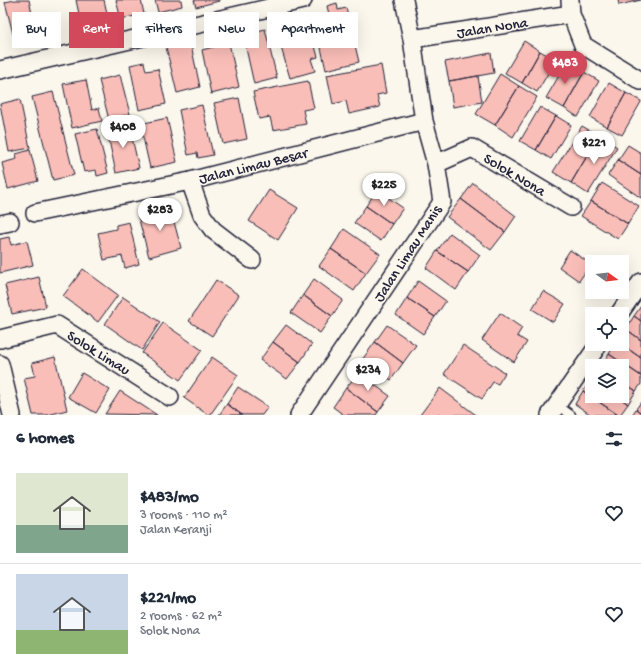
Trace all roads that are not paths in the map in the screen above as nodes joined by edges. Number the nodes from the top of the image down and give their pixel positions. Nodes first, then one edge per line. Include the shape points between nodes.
1 (303, 0) edge
2 (404, 0) edge
3 (570, 7) edge
4 (412, 39) junction
5 (0, 70) edge
6 (641, 80) edge
7 (424, 121) junction
8 (436, 164) junction
9 (190, 181) junction
10 (570, 207) dead end
11 (35, 213) dead end
12 (252, 260) dead end
13 (640, 286) edge
14 (624, 307) edge
15 (0, 339) edge
16 (594, 351) edge
17 (0, 364) edge
18 (170, 397) dead end
19 (553, 410) edge
20 (12, 415) edge
21 (299, 415) edge
22 (571, 415) edge

1 - 5 street
2 - 4 street, Jalan Limau Manis
3 - 4 street, Jalan Nona
3 - 6 street via 583,45
4 - 7 street, Jalan Limau Manis
7 - 8 street, Jalan Limau Manis
7 - 9 street, Jalan Limau Besar
8 - 10 street, Solok Nona via 472,148
8 - 21 street, Jalan Limau Manis via 442,202
9 - 11 street, Jalan Limau Besar
9 - 12 street via 202,215 213,230
13 - 14 street
15 - 18 street, Solok Limau via 56,325
16 - 19 street
17 - 20 street
19 - 22 lane

